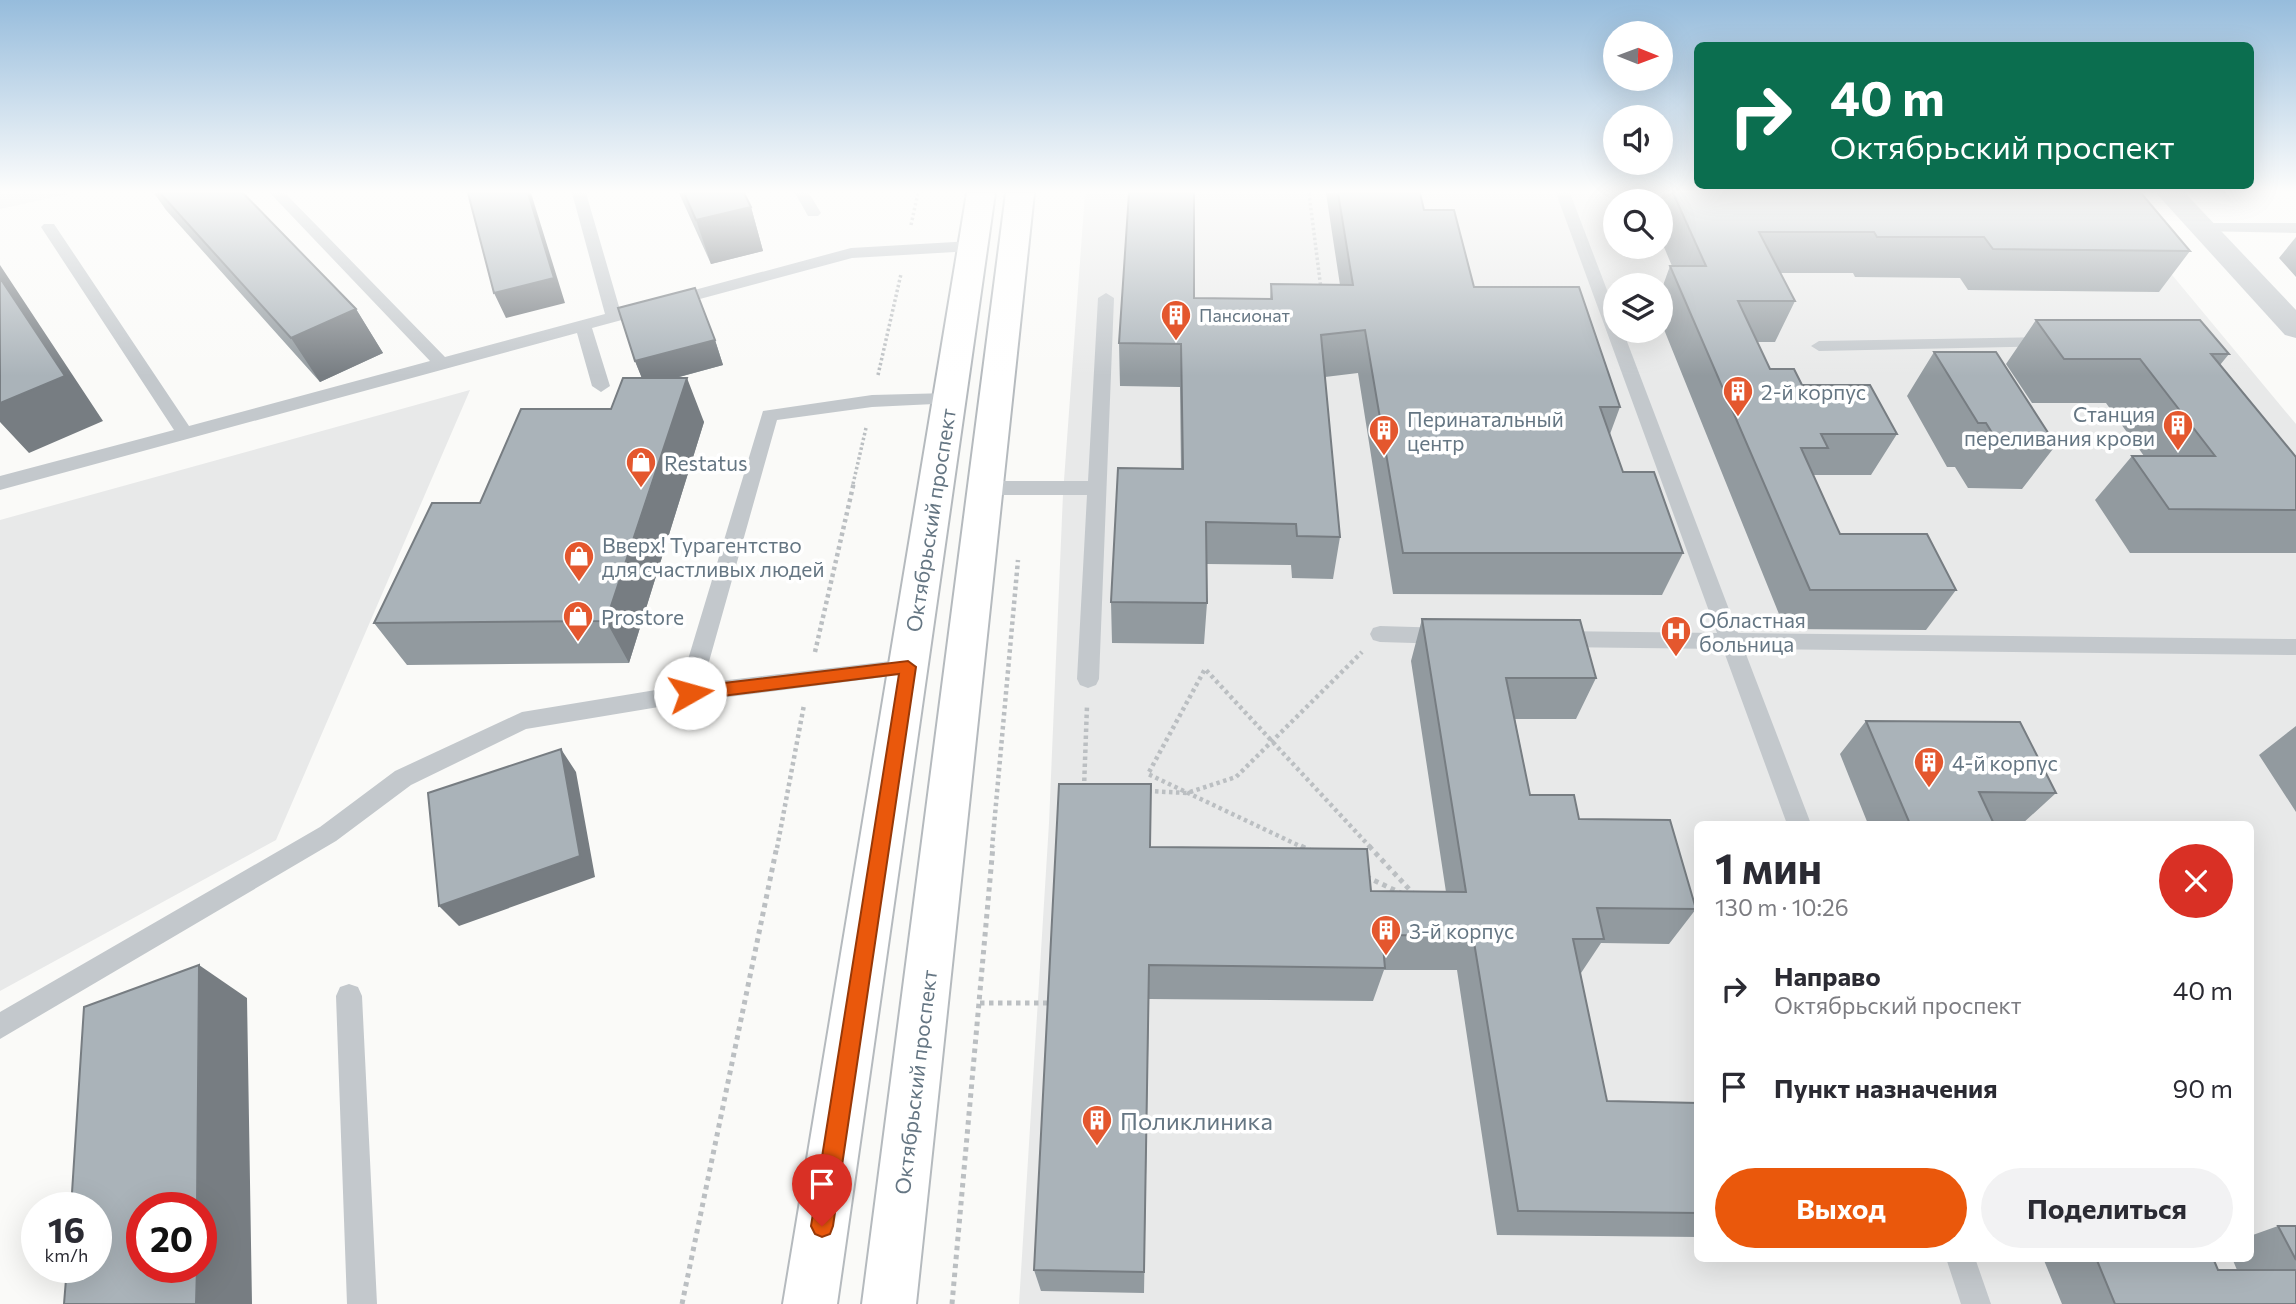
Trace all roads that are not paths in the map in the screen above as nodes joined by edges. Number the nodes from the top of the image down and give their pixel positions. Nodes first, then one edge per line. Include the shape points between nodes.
1 (67, 254) edge
2 (336, 254) edge
3 (596, 254) edge
4 (848, 254) edge
5 (971, 254) edge
6 (1013, 254) edge
7 (1586, 254) edge
8 (2226, 254) edge
9 (1106, 299) dead end
10 (614, 318) junction
11 (583, 326) junction
12 (2296, 328) edge
13 (2063, 342) edge
14 (1819, 346) dead end
15 (442, 364) junction
16 (601, 386) dead end
17 (949, 399) junction
18 (185, 433) junction
19 (0, 483) edge
20 (984, 488) junction
21 (1096, 488) junction
22 (1380, 634) road end
23 (1461, 636) edge
24 (1529, 638) edge
25 (1732, 643) junction
26 (2296, 647) edge
27 (908, 667) junction
28 (1088, 679) road end
29 (690, 693) junction
30 (1798, 821) edge
31 (349, 996) dead end
32 (0, 1026) edge
33 (1961, 1262) edge
34 (362, 1304) edge
35 (810, 1304) edge
36 (889, 1304) edge
37 (1976, 1304) edge

1 - 18 lane
2 - 15 lane
3 - 10 lane
4 - 10 lane
5 - 17 main road, Октябрьский проспект
6 - 20 main road, Октябрьский проспект
7 - 25 lane
8 - 12 street
9 - 21 lane
10 - 11 lane
11 - 15 lane
11 - 16 lane
13 - 14 lane
15 - 18 lane
17 - 27 main road, Октябрьский проспект
17 - 29 lane via 872,401 769,415
18 - 19 lane
20 - 21 lane
20 - 36 main road, Октябрьский проспект
21 - 28 lane
22 - 23 lane
24 - 25 lane
25 - 26 lane
25 - 30 lane
27 - 29 lane
27 - 35 main road, Октябрьский проспект
29 - 32 lane via 522,721 403,778 328,834
31 - 34 lane
33 - 37 lane

